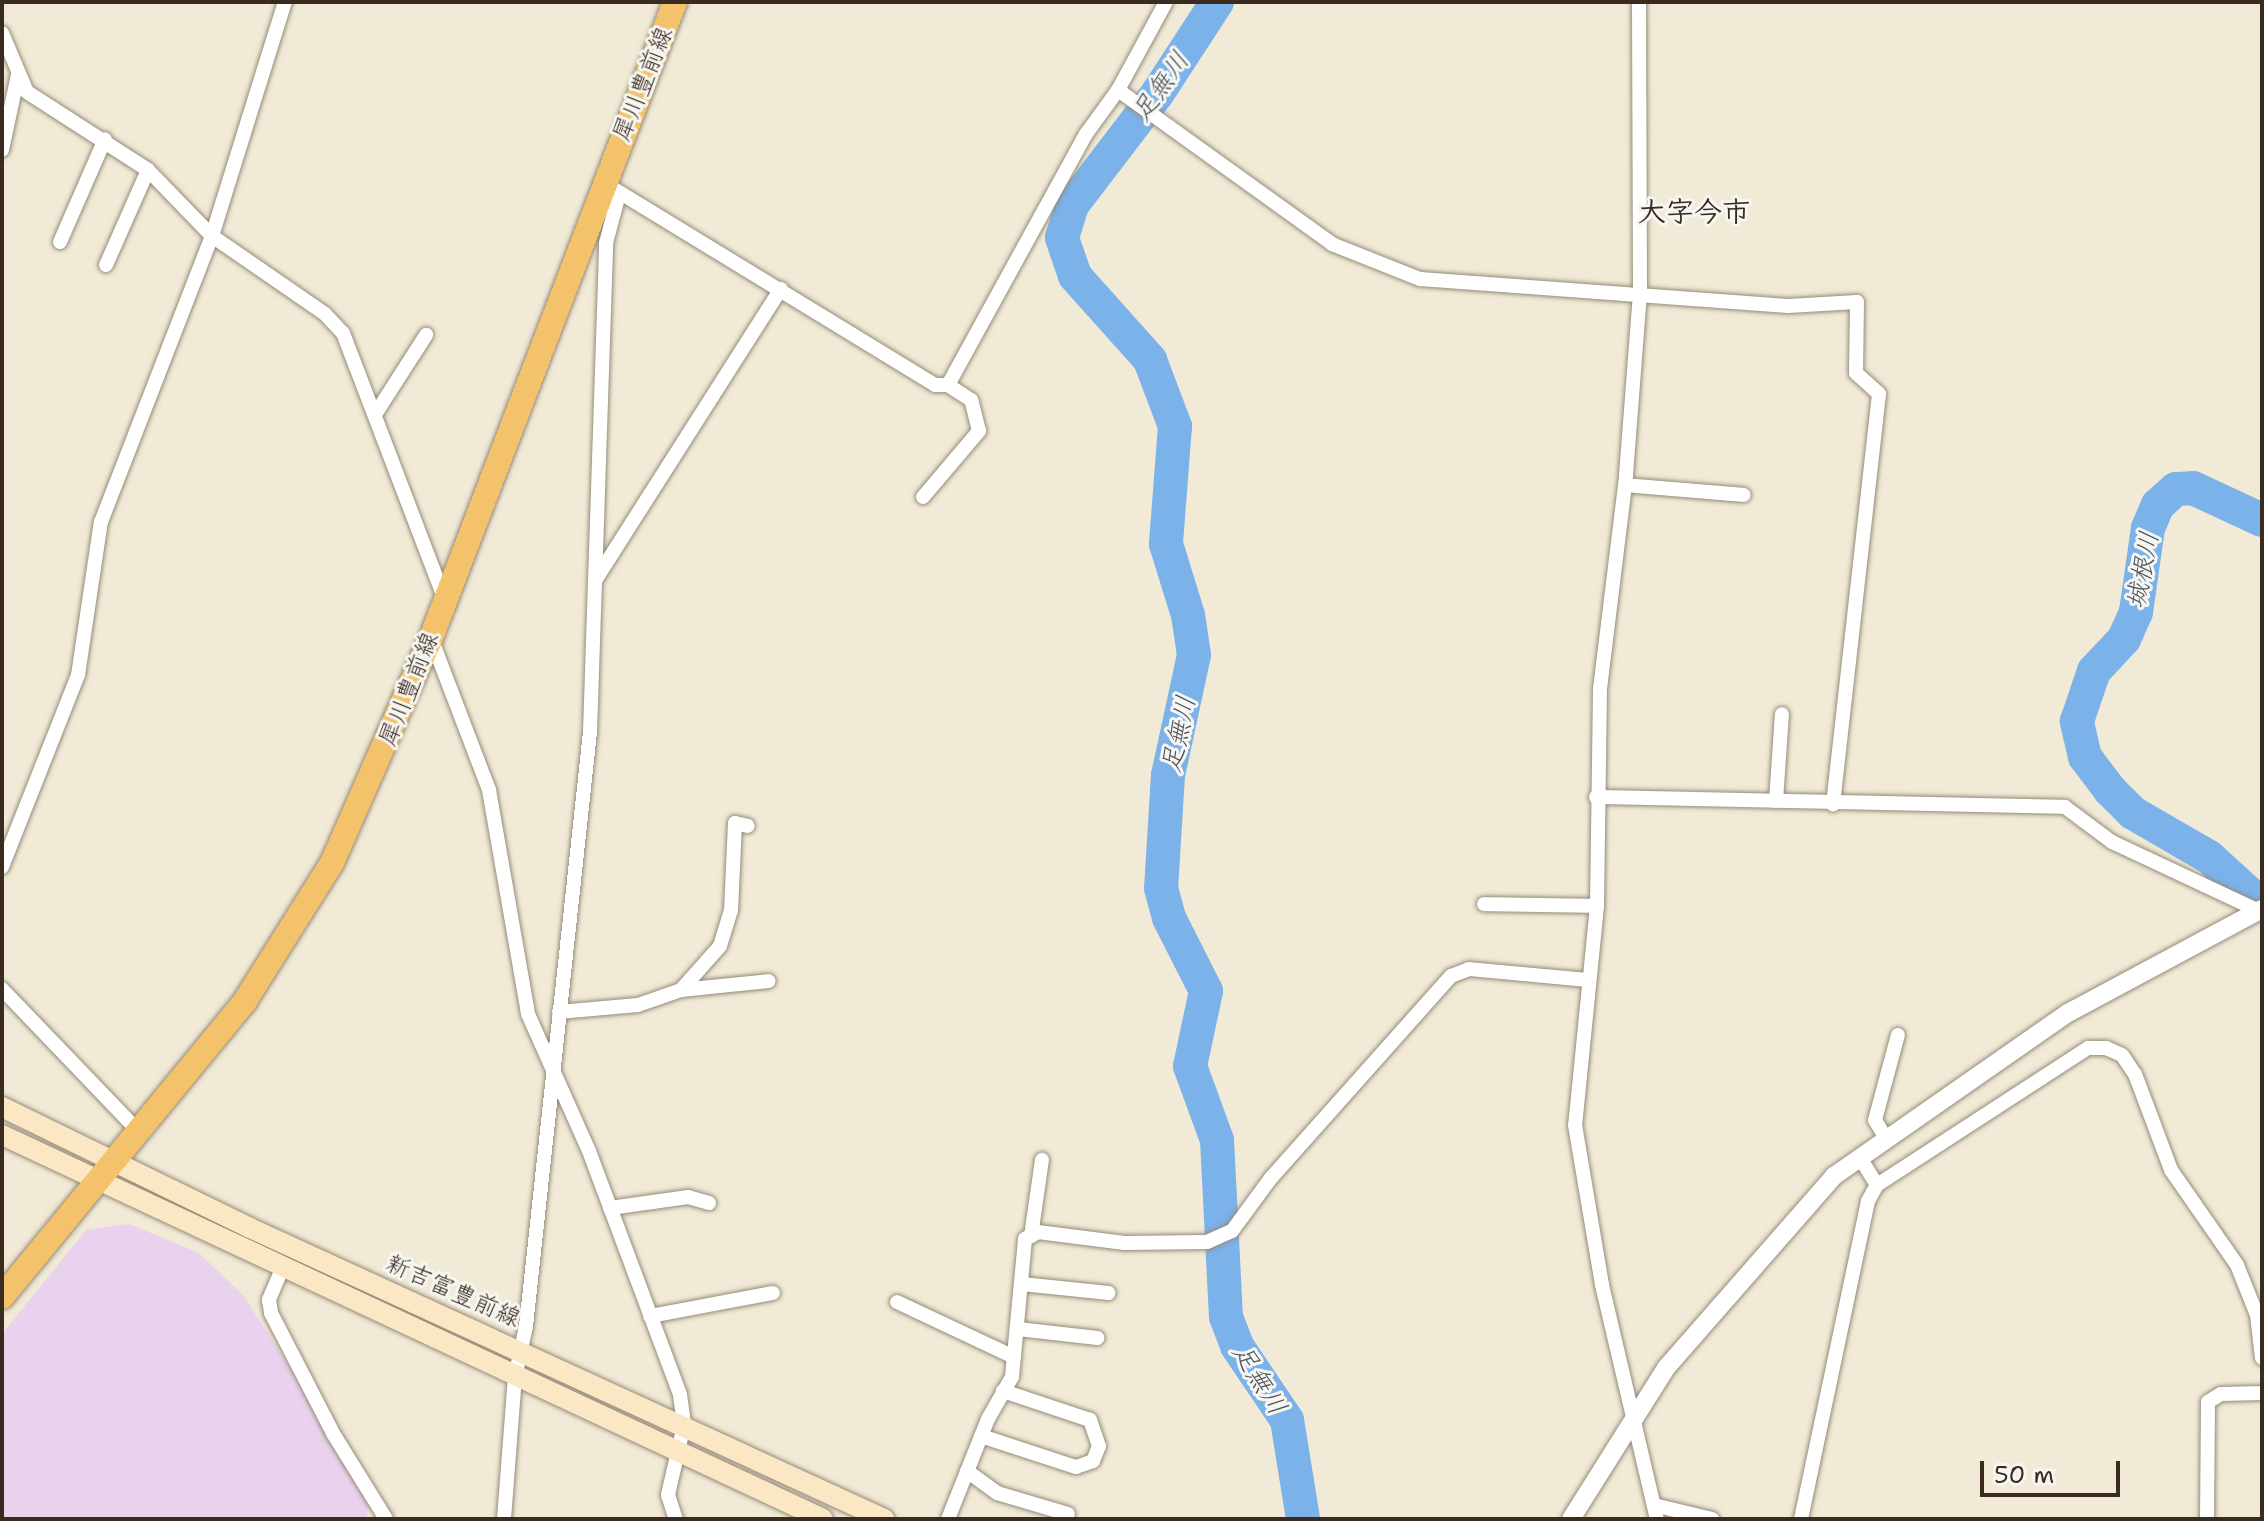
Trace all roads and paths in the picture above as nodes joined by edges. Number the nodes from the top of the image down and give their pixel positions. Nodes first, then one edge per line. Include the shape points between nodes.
1 (285, 2) edge
2 (675, 2) edge
3 (1166, 2) edge
4 (1639, 2) edge
5 (2, 33) edge
6 (18, 75) junction
7 (1118, 90) junction
8 (105, 139) junction
9 (2, 150) edge
10 (148, 170) junction
11 (612, 187) junction
12 (212, 236) junction
13 (60, 242) dead end
14 (106, 265) dead end
15 (781, 289) junction
16 (1640, 293) junction
17 (426, 335) dead end
18 (948, 385) junction
19 (376, 413) junction
20 (1625, 485) junction
21 (1744, 495) dead end
22 (923, 497) dead end
23 (596, 580) junction
24 (444, 598) junction
25 (431, 638) junction
26 (1782, 714) dead end
27 (1596, 797) junction
28 (1776, 801) junction
29 (1833, 804) junction
30 (748, 826) dead end
31 (2, 867) edge
32 (1484, 904) dead end
33 (1597, 906) junction
34 (2260, 910) edge
35 (1588, 980) junction
36 (769, 981) dead end
37 (2, 989) edge
38 (681, 990) junction
39 (559, 1012) junction
40 (1898, 1035) dead end
41 (553, 1068) junction
42 (2, 1107) edge
43 (139, 1132) junction
44 (2, 1135) edge
45 (1887, 1140) junction
46 (1860, 1158) junction
47 (1042, 1160) dead end
48 (116, 1161) junction
49 (100, 1181) junction
50 (1877, 1185) junction
51 (709, 1203) dead end
52 (610, 1208) junction
53 (1031, 1236) junction
54 (282, 1269) junction
55 (1022, 1284) junction
56 (773, 1293) dead end
57 (1109, 1293) dead end
58 (2, 1297) edge
59 (897, 1302) dead end
60 (650, 1316) junction
61 (1018, 1329) junction
62 (1097, 1338) dead end
63 (521, 1349) junction
64 (1014, 1357) junction
65 (2262, 1358) edge
66 (515, 1377) junction
67 (1003, 1391) junction
68 (2262, 1393) edge
69 (684, 1425) junction
70 (1632, 1425) junction
71 (981, 1436) junction
72 (678, 1451) junction
73 (967, 1471) junction
74 (1656, 1512) edge
75 (1068, 1514) dead end
76 (386, 1519) edge
77 (504, 1519) edge
78 (676, 1519) edge
79 (823, 1519) edge
80 (884, 1519) edge
81 (948, 1519) edge
82 (1571, 1519) edge
83 (1712, 1519) edge
84 (1801, 1519) edge
85 (2207, 1519) edge

1 - 12 street
2 - 11 main road, 犀川豊前線
3 - 7 street
4 - 16 street
5 - 6 street
6 - 8 street via 27,92 44,105
6 - 9 street
7 - 16 street via 1332,244 1371,263 1420,279
7 - 18 street via 1086,134
8 - 10 street
8 - 13 street
10 - 12 street
10 - 14 street
11 - 15 street
11 - 23 street
11 - 24 main road, 犀川豊前線
12 - 19 street via 325,314 343,333
12 - 31 street via 101,522 78,675
15 - 18 street via 935,385
15 - 23 street
16 - 20 street
16 - 29 street via 1788,306 1857,302 1856,373 1879,394
17 - 19 street
18 - 22 street via 971,400 979,431
19 - 24 street
20 - 21 street
20 - 27 street via 1600,690
23 - 39 street via 590,732
24 - 25 main road, 犀川豊前線
25 - 41 street via 489,790 528,1014
25 - 43 main road, 犀川豊前線 via 332,863 245,1001
26 - 28 street
27 - 28 street
27 - 33 street
28 - 29 street
29 - 34 street via 2065,807 2112,842
30 - 38 street via 735,823 731,911 720,946
32 - 33 street
33 - 35 street
34 - 45 street via 2068,1013
35 - 53 street via 1469,969 1451,976 1271,1178 1232,1231 1207,1242
35 - 70 street via 1575,1125 1579,1172
36 - 38 street
37 - 43 street
38 - 39 street via 638,1005
39 - 41 street
40 - 45 street via 1875,1120
41 - 52 street
41 - 63 street
42 - 48 main road, 新吉富豊前線
43 - 48 main road, 犀川豊前線
44 - 49 main road, 新吉富豊前線
45 - 46 street
46 - 50 street
46 - 70 street via 1834,1176 1666,1368
47 - 53 street
48 - 49 main road, 犀川豊前線
48 - 63 main road, 新吉富豊前線 via 250,1228
49 - 54 main road, 新吉富豊前線
49 - 58 main road, 犀川豊前線
50 - 65 street via 2088,1048 2122,1055 2135,1074 2171,1170 2237,1265 2257,1315
50 - 84 street via 1868,1201
51 - 52 street via 688,1197
52 - 60 street
53 - 55 street via 1025,1239
54 - 66 main road, 新吉富豊前線
54 - 76 street via 269,1300 271,1313 334,1435
55 - 57 street
55 - 61 street
56 - 60 street
59 - 64 street
60 - 69 street via 680,1395
61 - 62 street
61 - 64 street
63 - 66 street
63 - 69 main road, 新吉富豊前線
64 - 67 street
66 - 72 main road, 新吉富豊前線
66 - 77 street
67 - 71 street
67 - 71 street via 1090,1420 1099,1446 1093,1461 1076,1467
68 - 85 street via 2221,1394 2208,1402
69 - 72 street
69 - 80 main road, 新吉富豊前線
70 - 74 street
70 - 82 street
71 - 73 street
72 - 78 street via 668,1495
72 - 79 main road, 新吉富豊前線
73 - 75 street via 997,1493
73 - 81 street
74 - 83 street

